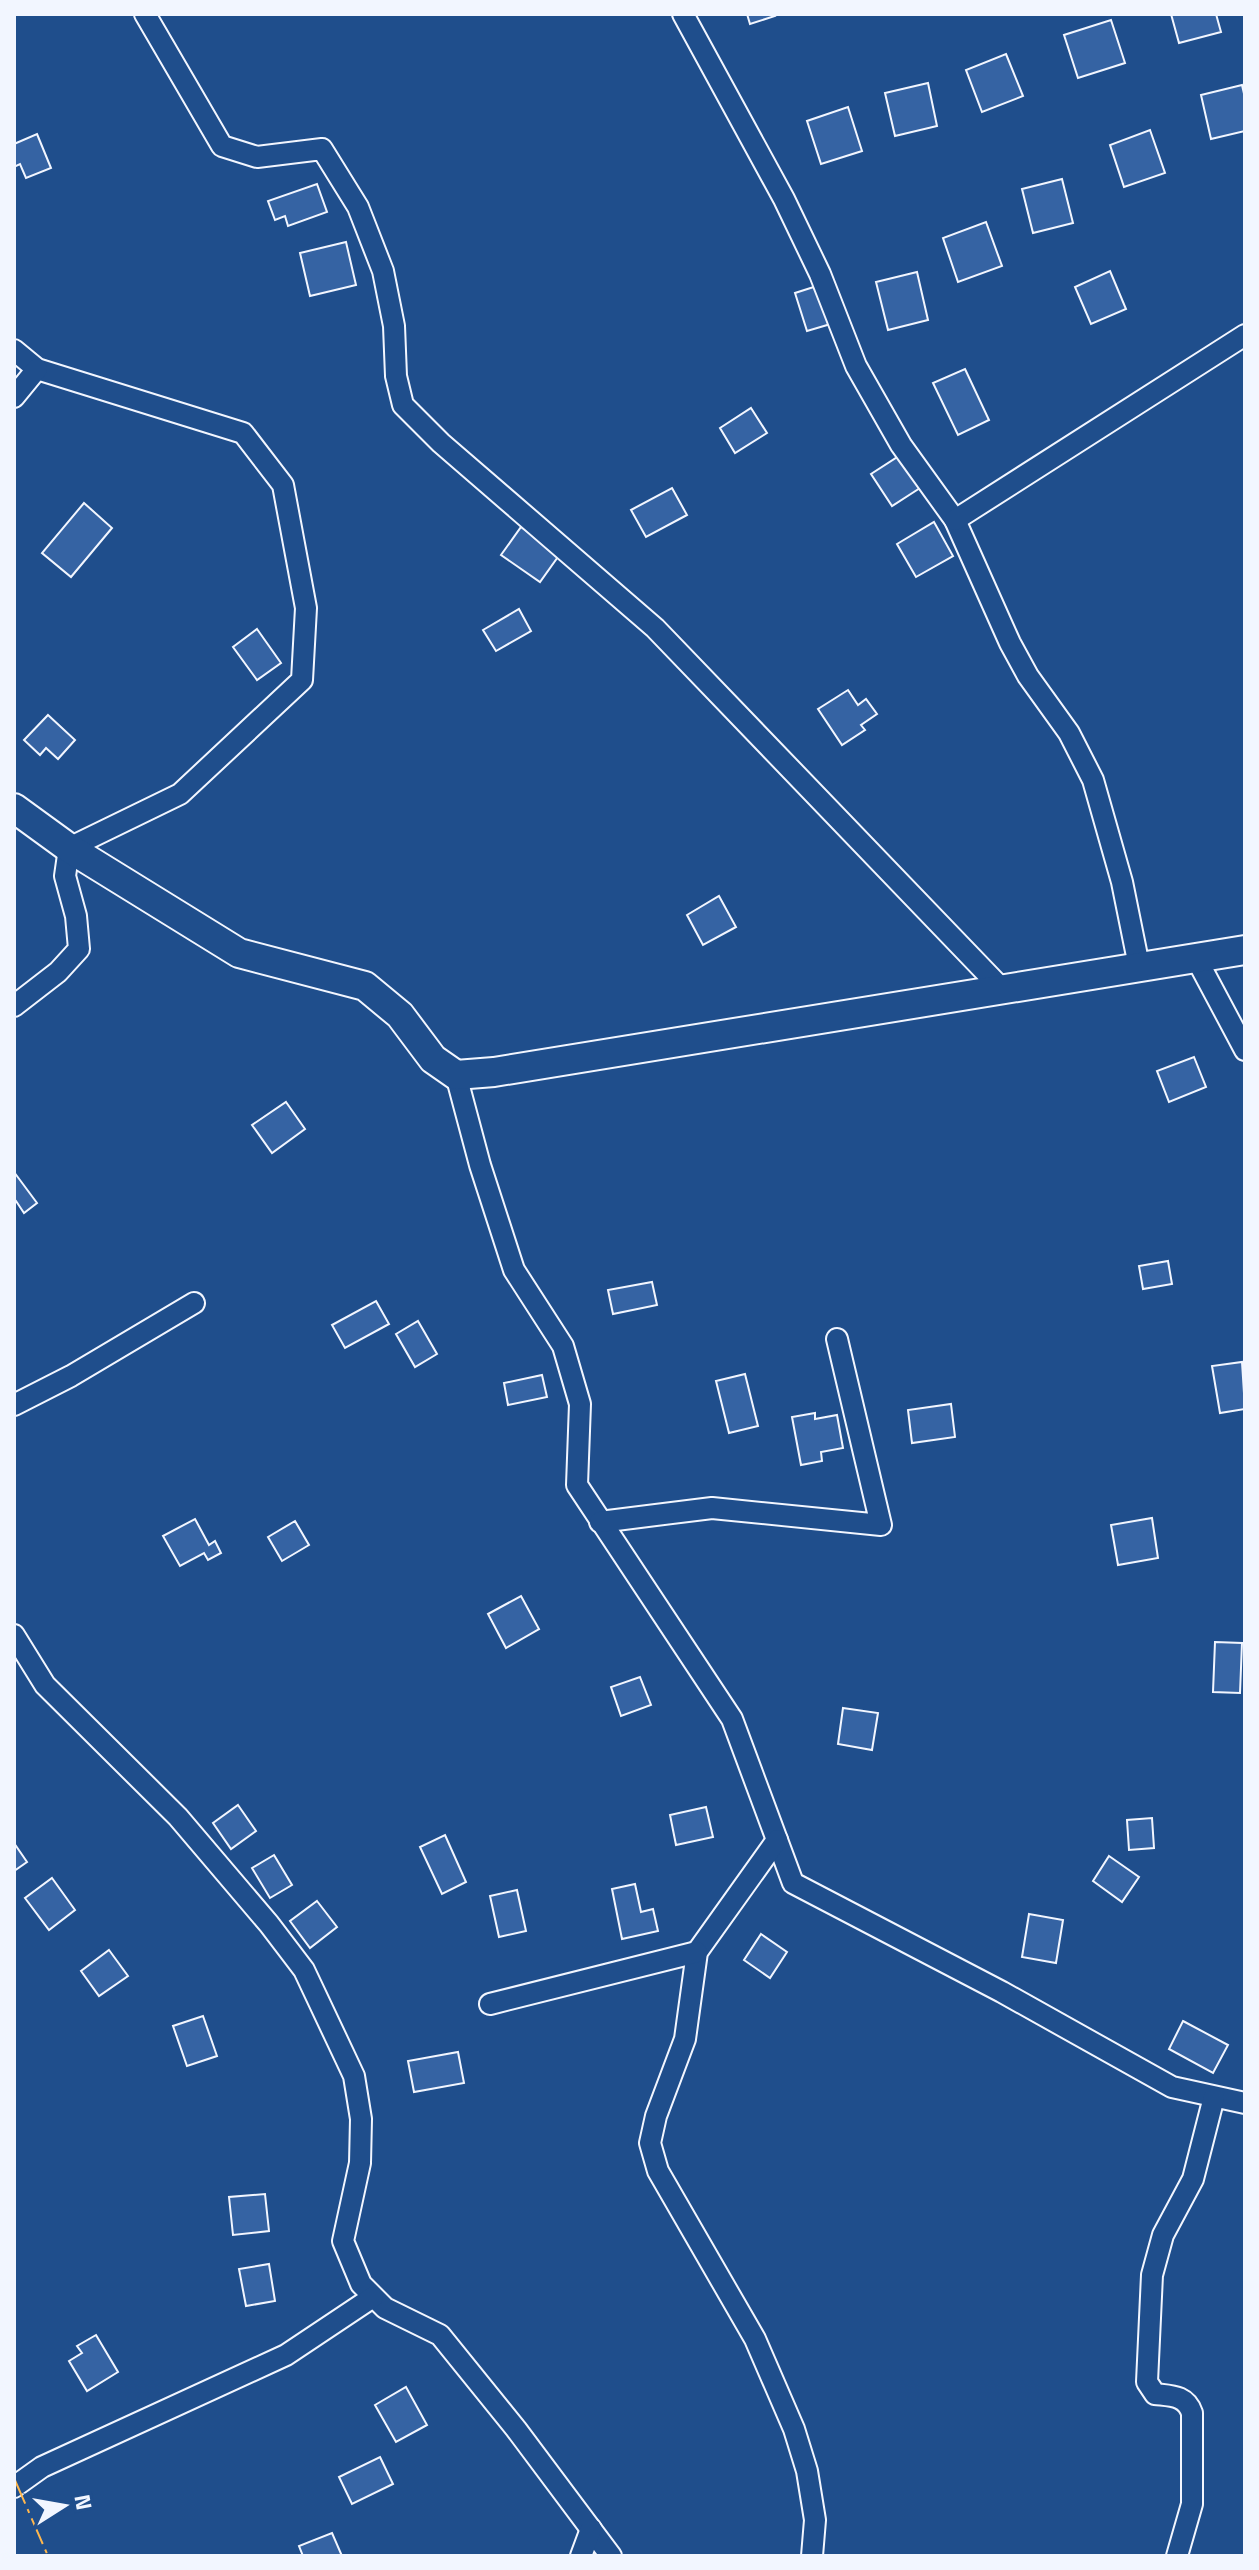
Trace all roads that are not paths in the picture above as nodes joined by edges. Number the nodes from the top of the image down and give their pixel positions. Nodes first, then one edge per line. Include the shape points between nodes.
1 (145, 14) edge
2 (683, 14) edge
3 (1245, 335) edge
4 (14, 350) edge
5 (37, 369) junction
6 (14, 397) edge
7 (955, 520) junction
8 (14, 808) edge
9 (69, 848) junction
10 (1245, 950) edge
11 (1196, 958) junction
12 (1139, 966) junction
13 (1001, 988) junction
14 (14, 1006) edge
15 (1245, 1050) edge
16 (456, 1075) junction
17 (194, 1303) dead end
18 (837, 1339) dead end
19 (14, 1405) edge
20 (600, 1522) junction
21 (14, 1635) edge
22 (777, 1840) junction
23 (697, 1952) junction
24 (490, 2004) dead end
25 (1214, 2097) junction
26 (1245, 2103) edge
27 (373, 2297) junction
28 (14, 2487) edge
29 (591, 2529) junction
30 (581, 2556) edge
31 (611, 2556) edge
32 (812, 2556) edge
33 (1177, 2556) edge

1 - 13 street via 222,146 257,157 322,149 358,207 383,271 403,405 655,628
2 - 7 street via 784,199 856,366 901,445
3 - 7 street
4 - 5 street
5 - 6 street
5 - 9 street via 243,433 283,485 306,608 302,680 180,794
7 - 12 street via 1010,643 1093,780
8 - 9 street
9 - 14 street via 65,876 79,949
9 - 16 street via 239,953 365,986 400,1015 433,1059
10 - 11 street
11 - 12 street
11 - 15 street
12 - 13 street
13 - 16 street
16 - 20 street via 514,1270 563,1346 580,1404 577,1485
17 - 19 street
18 - 20 street via 881,1525 712,1508
20 - 22 street via 732,1719
21 - 27 street via 45,1685 178,1817 304,1970 354,2076 361,2119 360,2163 343,2241 361,2284
22 - 23 street
22 - 25 street via 793,1883 1172,2087
23 - 24 street
23 - 32 street via 685,2039 650,2143 658,2171 755,2339 794,2429 815,2520
25 - 26 street
25 - 33 street via 1193,2179 1163,2235 1152,2275 1147,2382 1155,2394 1186,2401 1192,2413 1192,2504
27 - 28 street via 286,2355 42,2467
27 - 29 street via 440,2335
29 - 30 street
29 - 31 street

